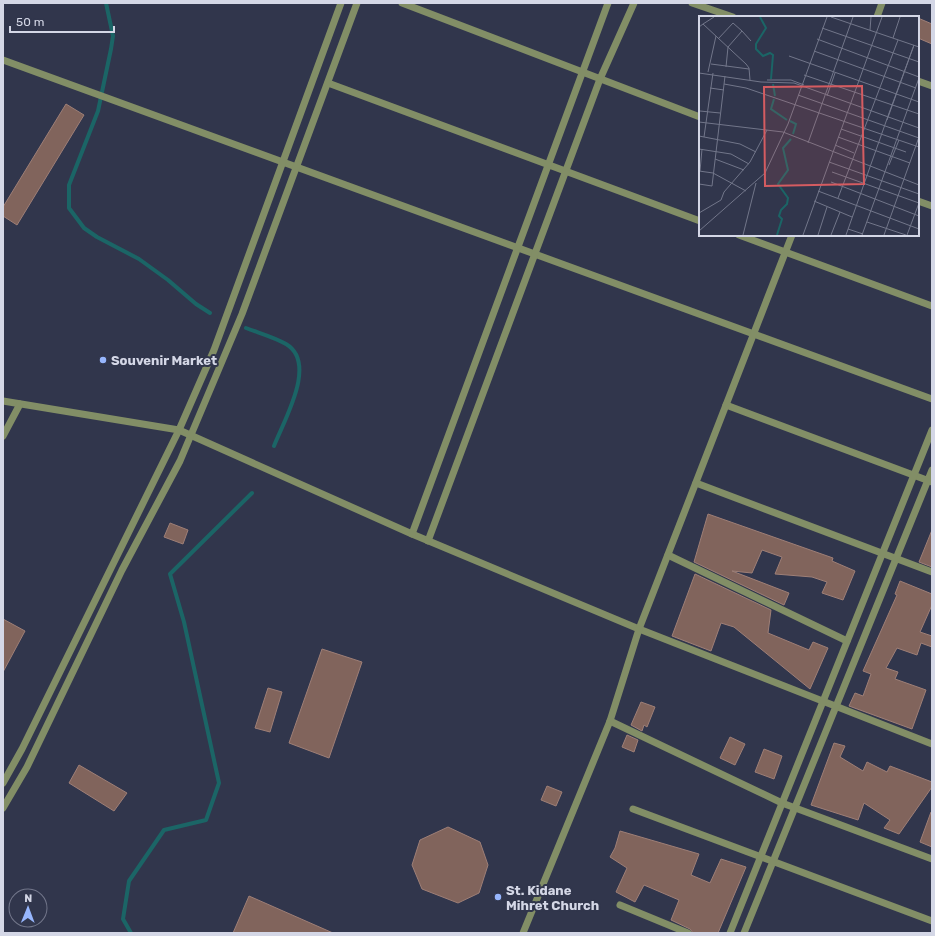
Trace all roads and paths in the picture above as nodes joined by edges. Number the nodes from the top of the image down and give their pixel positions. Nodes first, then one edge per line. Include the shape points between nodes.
1 (341, 3) edge
2 (357, 3) edge
3 (402, 3) edge
4 (608, 3) edge
5 (634, 3) edge
6 (692, 3) edge
7 (882, 3) edge
8 (730, 16) edge
9 (877, 16) edge
10 (3, 60) edge
11 (582, 72) junction
12 (600, 79) junction
13 (919, 81) edge
14 (328, 83) junction
15 (932, 86) edge
16 (699, 117) edge
17 (283, 162) junction
18 (548, 164) junction
19 (297, 167) junction
20 (565, 170) junction
21 (919, 201) edge
22 (932, 206) edge
23 (699, 220) edge
24 (742, 236) edge
25 (792, 236) edge
26 (518, 248) junction
27 (786, 252) junction
28 (534, 254) junction
29 (932, 306) edge
30 (754, 334) junction
31 (932, 399) edge
32 (3, 401) edge
33 (20, 404) junction
34 (726, 405) junction
35 (179, 430) junction
36 (932, 430) edge
37 (190, 435) junction
38 (3, 436) edge
39 (932, 470) edge
40 (914, 475) junction
41 (930, 481) edge
42 (696, 483) junction
43 (412, 534) junction
44 (428, 541) junction
45 (883, 554) junction
46 (668, 555) junction
47 (896, 558) junction
48 (932, 572) edge
49 (639, 629) junction
50 (847, 641) junction
51 (48, 695) junction
52 (59, 701) junction
53 (823, 701) junction
54 (836, 706) junction
55 (610, 721) junction
56 (932, 744) edge
57 (3, 783) edge
58 (782, 803) junction
59 (3, 808) edge
60 (795, 808) junction
61 (632, 809) dead end
62 (761, 857) junction
63 (932, 859) edge
64 (773, 861) junction
65 (620, 905) dead end
66 (932, 921) edge
67 (523, 933) edge
68 (688, 933) edge
69 (730, 933) edge
70 (744, 933) edge

1 - 17 street
2 - 14 street
3 - 11 street
4 - 11 street
5 - 12 street
6 - 8 street
7 - 9 street
10 - 17 street
11 - 12 street
11 - 18 street
12 - 16 street
12 - 20 street
13 - 15 street
14 - 18 street
14 - 19 street
17 - 19 street
17 - 35 street via 214,350
18 - 20 street
18 - 26 street
19 - 26 street
19 - 37 street via 227,355
20 - 23 street
20 - 28 street
21 - 22 street
24 - 27 street
25 - 27 street
26 - 28 street
26 - 43 street
27 - 29 street
27 - 30 street
28 - 30 street
28 - 44 street
30 - 31 street
30 - 34 street
32 - 33 street
33 - 35 street
33 - 38 street
34 - 40 street
34 - 42 street
35 - 37 street
35 - 51 street
36 - 40 street
37 - 43 street
37 - 52 street via 180,461 122,570
39 - 41 street
40 - 41 street
40 - 45 street
41 - 47 street
42 - 45 street
42 - 46 street
43 - 44 street
44 - 49 street
45 - 47 street
45 - 50 street
46 - 49 street
46 - 50 street
47 - 48 street
47 - 54 street
49 - 53 street
49 - 55 street
50 - 53 street
51 - 52 street
51 - 57 street
52 - 59 street
53 - 54 street
53 - 58 street
54 - 56 street
54 - 60 street
55 - 58 street
55 - 67 street
58 - 60 street
58 - 62 street
60 - 63 street
60 - 64 street
61 - 62 street
62 - 64 street
62 - 69 street
64 - 66 street
64 - 70 street
65 - 68 street

